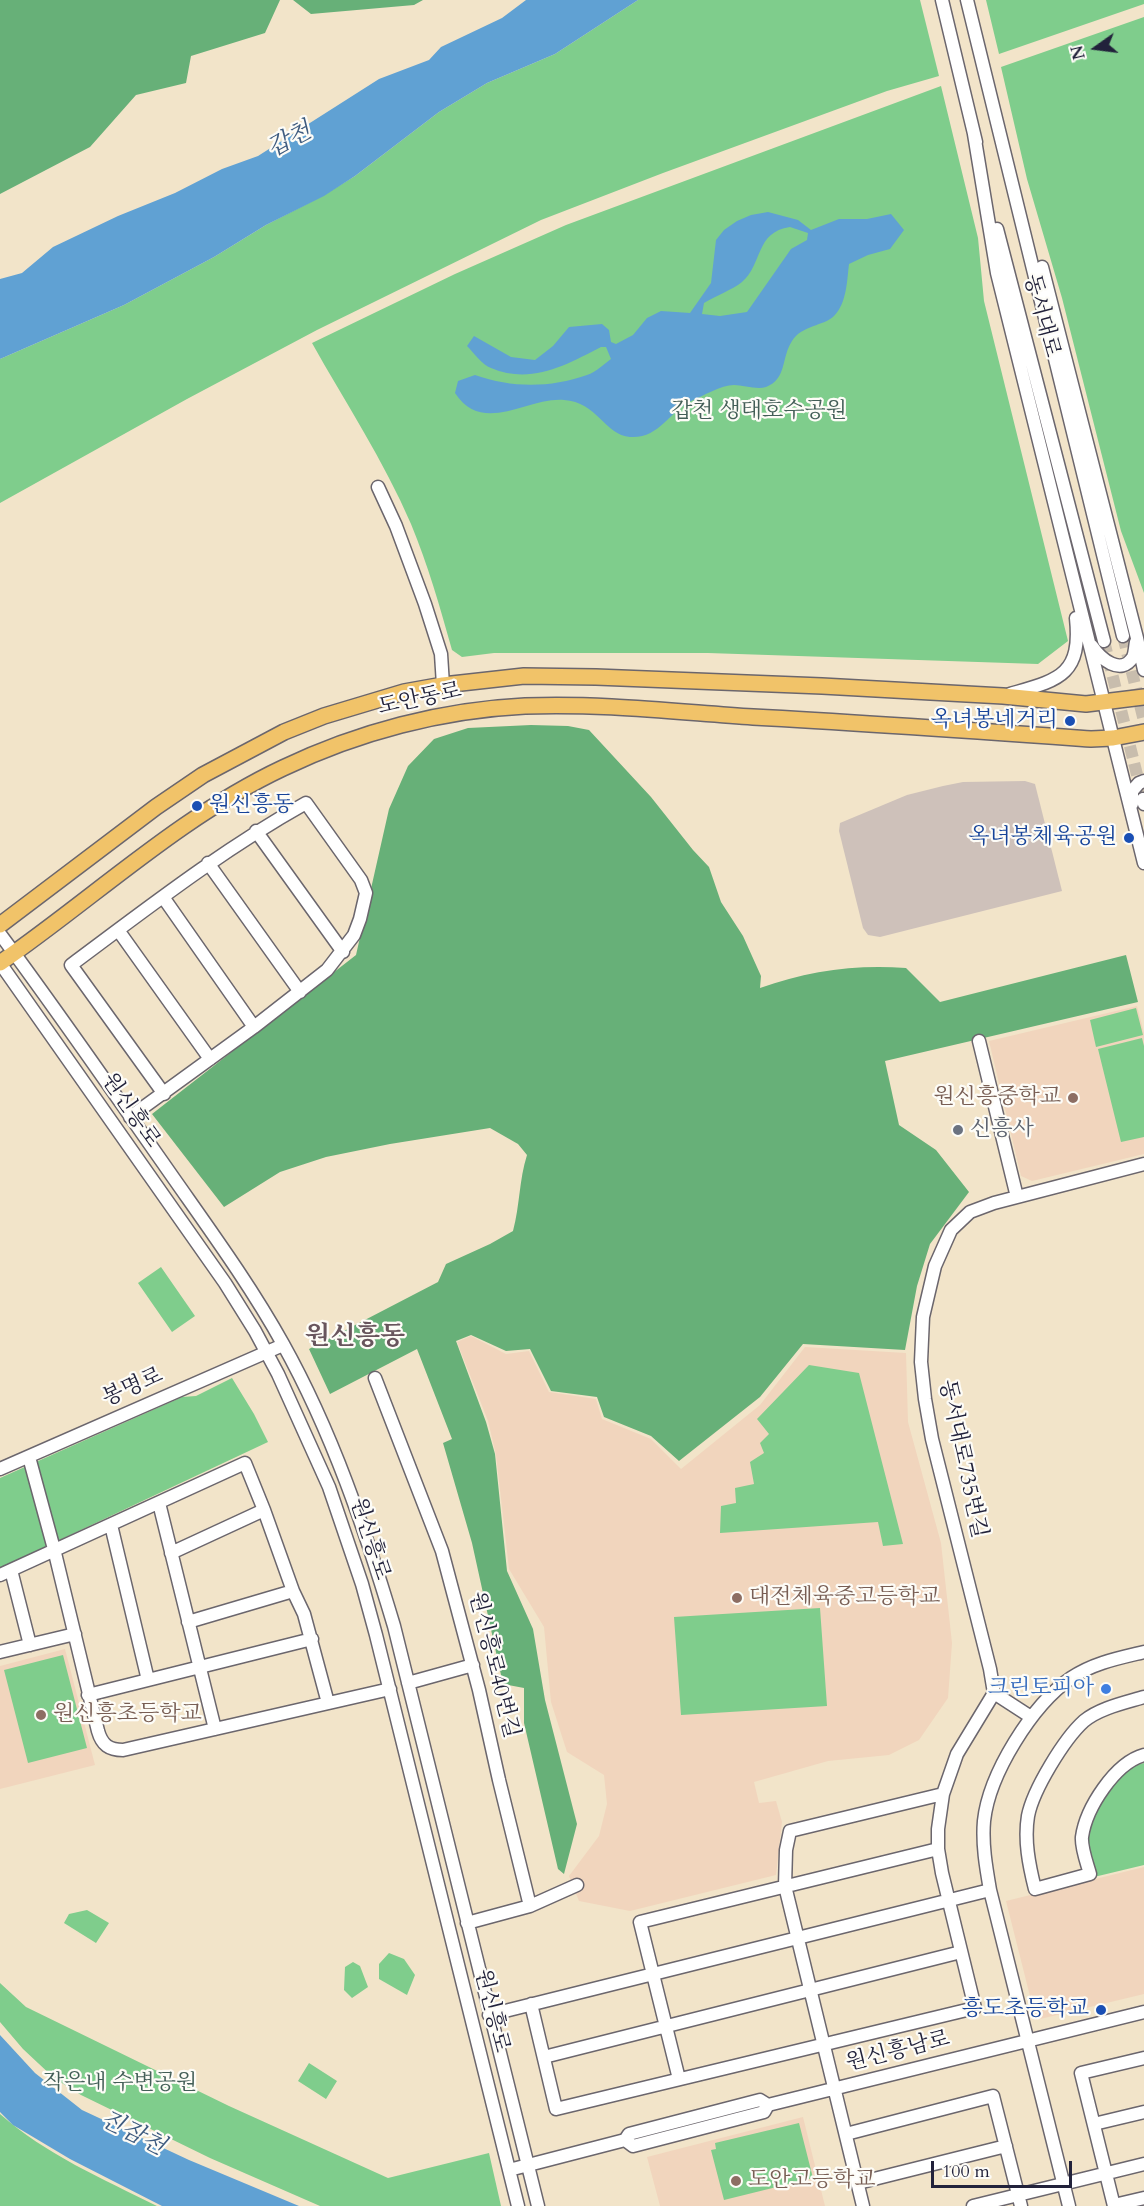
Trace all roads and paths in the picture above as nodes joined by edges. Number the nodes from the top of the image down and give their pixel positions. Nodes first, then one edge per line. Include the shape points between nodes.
1 (942, 0) edge
2 (966, 0) edge
3 (1024, 229) junction
4 (995, 237) junction
5 (378, 487) dead end
6 (1073, 581) junction
7 (1123, 636) tunnel mouth
8 (1089, 641) junction
9 (1104, 641) tunnel mouth
10 (1141, 642) edge
11 (1144, 670) edge
12 (442, 685) junction
13 (1002, 696) junction
14 (1144, 697) edge
15 (1105, 703) junction
16 (1144, 732) edge
17 (1113, 738) junction
18 (1144, 781) edge
19 (1132, 815) junction
20 (256, 831) junction
21 (208, 863) junction
22 (1144, 863) edge
23 (163, 897) junction
24 (0, 925) edge
25 (118, 930) junction
26 (0, 934) edge
27 (343, 952) junction
28 (14, 953) junction
29 (0, 963) edge
30 (300, 992) junction
31 (255, 1027) junction
32 (979, 1041) dead end
33 (210, 1059) junction
34 (164, 1094) junction
35 (130, 1117) junction
36 (1144, 1164) edge
37 (1017, 1197) junction
38 (284, 1345) junction
39 (266, 1353) junction
40 (375, 1378) dead end
41 (29, 1457) junction
42 (0, 1468) edge
43 (159, 1503) junction
44 (264, 1510) junction
45 (111, 1525) junction
46 (54, 1549) junction
47 (171, 1553) junction
48 (5, 1573) edge
49 (293, 1592) junction
50 (188, 1623) junction
51 (75, 1634) junction
52 (312, 1639) junction
53 (30, 1645) junction
54 (0, 1652) edge
55 (1144, 1652) edge
56 (473, 1665) junction
57 (199, 1667) junction
58 (148, 1680) junction
59 (408, 1683) junction
60 (390, 1689) junction
61 (994, 1692) junction
62 (88, 1695) junction
63 (1144, 1697) edge
64 (328, 1703) junction
65 (1031, 1717) junction
66 (215, 1729) junction
67 (1144, 1755) edge
68 (943, 1794) junction
69 (938, 1849) junction
70 (577, 1885) dead end
71 (784, 1886) junction
72 (990, 1890) junction
73 (948, 1900) junction
74 (530, 1906) junction
75 (467, 1923) junction
76 (798, 1938) junction
77 (961, 1952) junction
78 (653, 1974) junction
79 (811, 1990) junction
80 (531, 2004) junction
81 (1144, 2012) edge
82 (489, 2015) junction
83 (666, 2026) junction
84 (1027, 2041) junction
85 (824, 2044) junction
86 (544, 2057) junction
87 (1144, 2058) edge
88 (679, 2079) junction
89 (836, 2089) junction
90 (1144, 2112) edge
91 (1094, 2124) junction
92 (846, 2133) junction
93 (1006, 2146) junction
94 (1144, 2164) edge
95 (528, 2165) junction
96 (509, 2170) junction
97 (1106, 2174) junction
98 (858, 2183) junction
99 (1063, 2184) junction
100 (1144, 2198) edge
101 (1020, 2201) edge
102 (518, 2206) edge
103 (538, 2206) edge
104 (863, 2206) edge
105 (974, 2206) edge
106 (1068, 2206) edge
107 (1114, 2206) edge

1 - 4 street
2 - 3 street, 동서대로
3 - 7 street, 동서대로
3 - 10 street via 1033,237 1050,297
4 - 6 street via 997,273
4 - 9 street, 동서대로
5 - 12 street via 425,604 441,654
6 - 8 street
6 - 13 street via 1077,646 1068,669 1046,684
8 - 10 street via 1102,659 1116,665 1132,658
8 - 15 street
10 - 11 street
12 - 13 main road, 도안동로 via 524,676 596,677
12 - 24 main road, 도안동로 via 324,716 284,732 203,775
13 - 15 main road, 도안동로
14 - 15 main road, 도안동로
15 - 17 street
16 - 17 main road, 도안동로
17 - 19 street
17 - 28 main road, 도안동로 via 586,707 525,706 433,717 326,750 237,793 153,849
18 - 19 street via 1132,791
19 - 22 street
20 - 21 street
20 - 27 street
20 - 27 street via 306,803 366,892 354,935
21 - 23 street
21 - 30 street
23 - 25 street
23 - 31 street
25 - 33 street
25 - 34 street via 71,965
26 - 28 street, 원신흥로
27 - 30 street
28 - 29 main road, 도안동로
28 - 35 street, 원신흥로
29 - 39 street, 원신흥로 via 225,1283
30 - 31 street
31 - 33 street
32 - 37 street
33 - 34 street
34 - 35 street
35 - 38 street, 원신흥로 via 229,1258
36 - 37 street, 동서대로735번길
37 - 61 street, 동서대로735번길 via 970,1212 951,1230 928,1291 922,1338 921,1362 932,1439
38 - 39 street, 봉명로
38 - 59 street, 원신흥로 via 349,1489 378,1570
39 - 41 street, 봉명로
39 - 60 street, 원신흥로 via 329,1487 362,1584
40 - 56 street, 원신흥로40번길 via 442,1551
41 - 42 street, 봉명로
41 - 46 street
43 - 44 street via 245,1463
43 - 45 street
43 - 47 street
44 - 47 street
44 - 49 street
45 - 46 street
45 - 58 street
46 - 48 street
46 - 51 street
47 - 50 street
48 - 53 street
49 - 50 street
49 - 52 street
50 - 57 street
51 - 53 street
51 - 62 street
52 - 57 street
52 - 64 street
53 - 54 street
55 - 65 street via 1102,1662 1070,1678
56 - 59 street
56 - 74 street, 원신흥로40번길
57 - 58 street
57 - 66 street
58 - 62 street
59 - 75 street, 원신흥로
60 - 64 street
60 - 96 street, 원신흥로
61 - 65 street
61 - 68 street via 957,1754
62 - 66 street via 101,1741 115,1750
63 - 67 street via 1084,1721 1053,1760 1028,1814 1028,1861 1035,1889 1090,1874 1082,1840 1085,1822 1115,1772
64 - 66 street
65 - 72 street via 1001,1769 984,1820
68 - 69 street
68 - 71 street via 790,1831
69 - 71 street
69 - 73 street
70 - 74 street
71 - 76 street
71 - 78 street via 640,1922
72 - 73 street
72 - 84 street
73 - 76 street
73 - 77 street
74 - 75 street
75 - 82 street, 원신흥로
76 - 78 street
76 - 79 street
77 - 79 street
77 - 85 street via 975,2007
78 - 80 street
78 - 83 street
79 - 83 street
79 - 85 street
80 - 82 street
80 - 86 street
81 - 84 street, 원신흥남로
82 - 95 street, 원신흥로
83 - 86 street
83 - 88 street
84 - 89 street, 원신흥남로
84 - 99 street
85 - 88 street
85 - 89 street
86 - 88 street via 556,2109
87 - 91 street via 1081,2073
89 - 92 street
89 - 95 street, 원신흥남로 via 633,2146 626,2140
90 - 91 street
91 - 97 street
92 - 93 street via 993,2096
92 - 98 street
93 - 98 street
93 - 101 street
94 - 97 street
95 - 96 street, 원신흥남로
95 - 103 street, 원신흥로
96 - 102 street, 원신흥로
97 - 99 street
97 - 107 street
98 - 104 street
99 - 101 street
99 - 106 street
100 - 107 street
101 - 105 street

